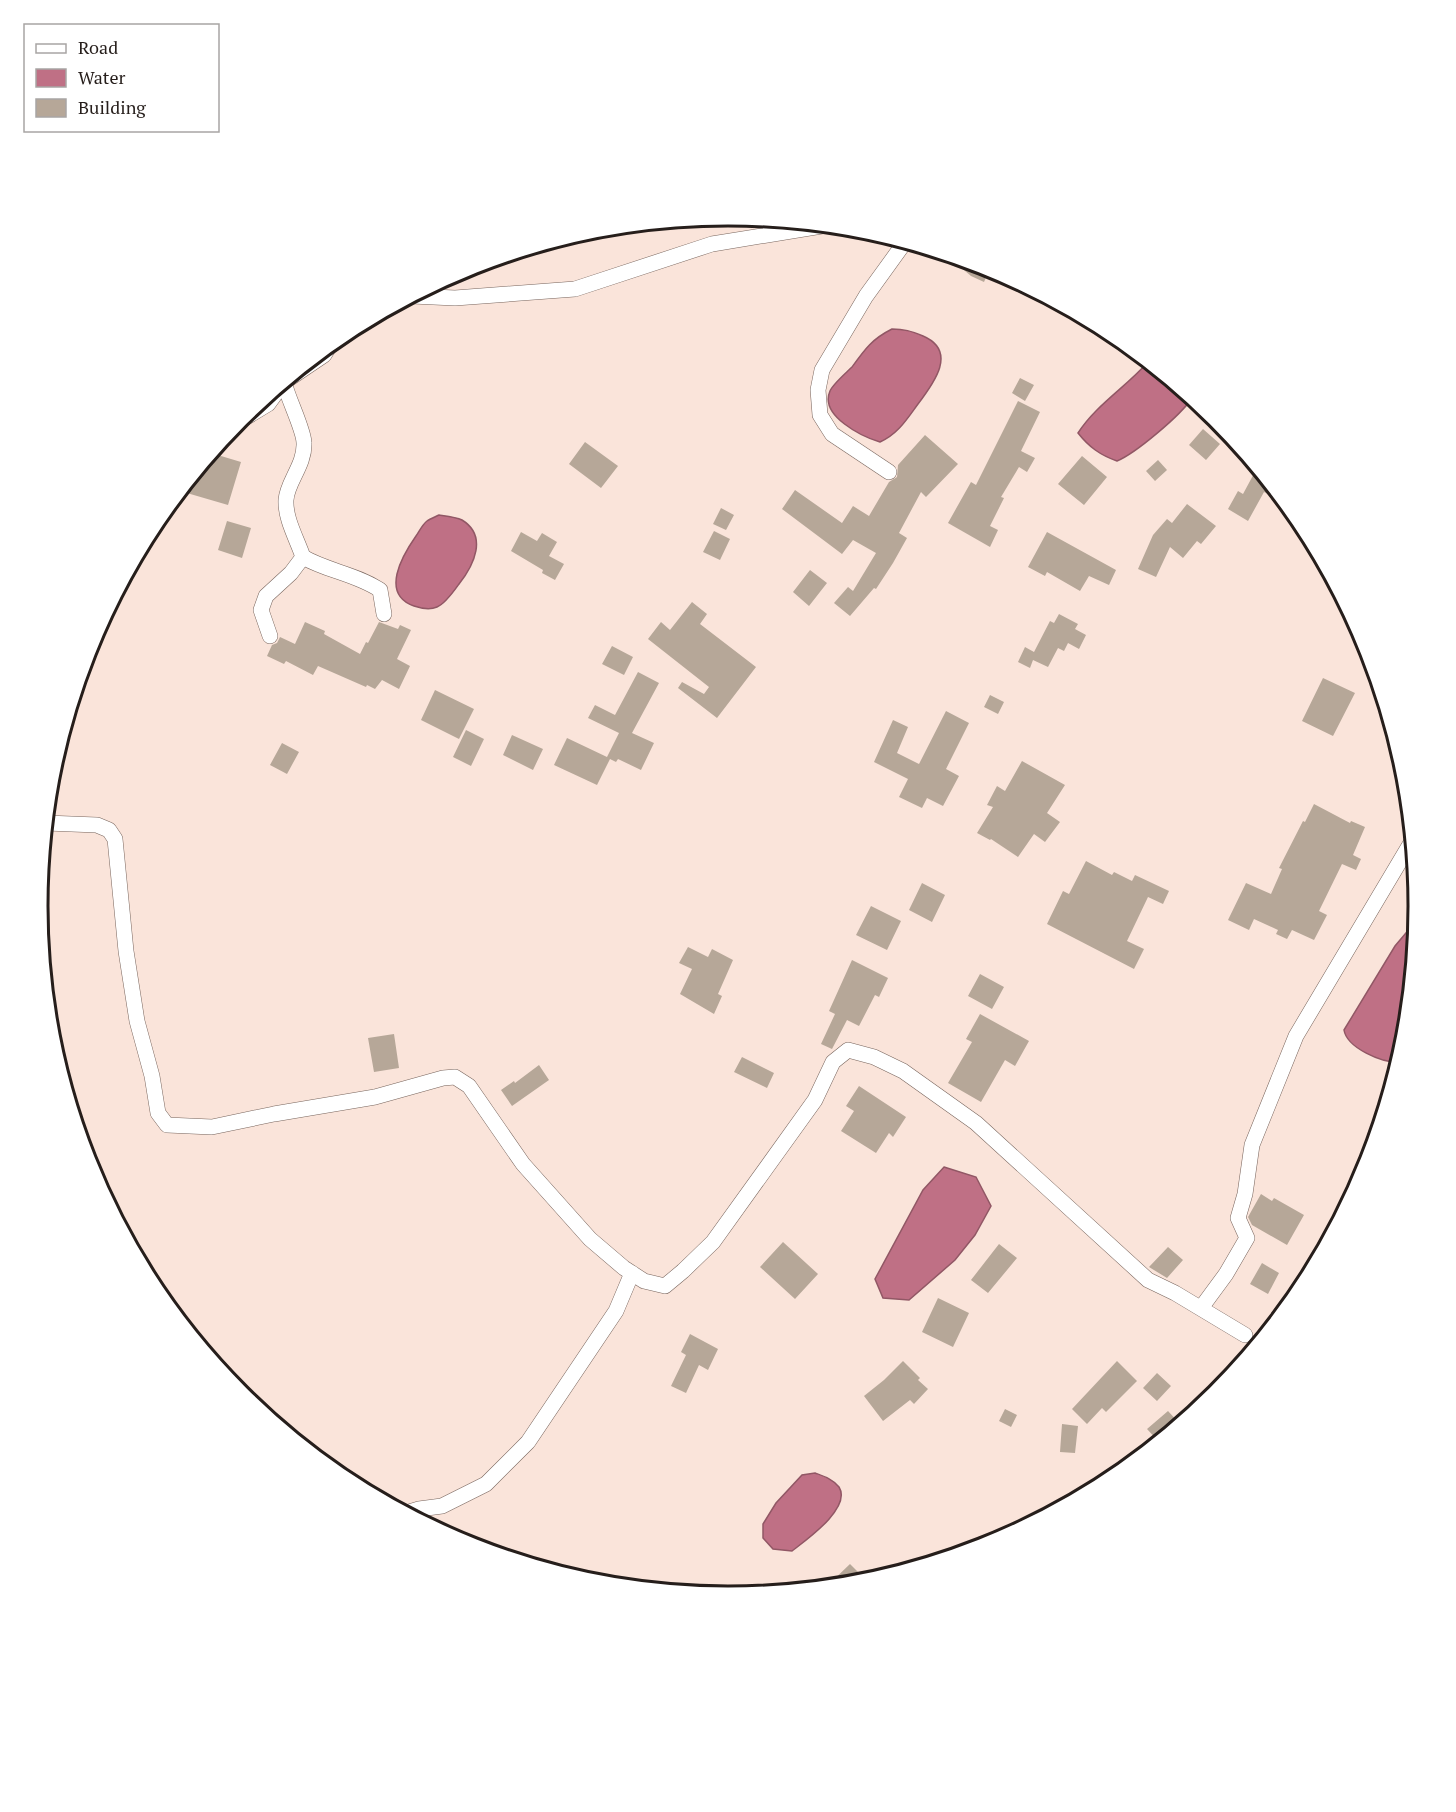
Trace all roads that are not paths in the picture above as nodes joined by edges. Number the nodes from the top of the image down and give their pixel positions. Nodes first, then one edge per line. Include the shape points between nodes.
1 (798, 230) edge
2 (901, 248) edge
3 (426, 297) edge
4 (287, 390) edge
5 (889, 472) dead end
6 (303, 557) junction
7 (384, 614) dead end
8 (270, 636) dead end
9 (53, 823) edge
10 (1406, 851) edge
11 (632, 1273) junction
12 (1201, 1308) junction
13 (1245, 1335) dead end
14 (416, 1510) edge

1 - 3 street via 712,244 575,289
2 - 5 street via 866,296 822,370 818,390 820,415 832,434
4 - 6 street via 305,440 304,457 286,499
6 - 7 street via 380,590
6 - 8 street via 266,596 261,610
9 - 11 street via 97,825 110,830 114,839 137,1021 158,1113 167,1125 213,1127 375,1097 455,1077 469,1086 523,1164 562,1208 590,1239
10 - 12 street via 1296,1036 1252,1144 1238,1218 1247,1238
11 - 12 street via 664,1286 713,1242 815,1100 833,1062 848,1050 903,1071 976,1123 1148,1280
11 - 14 street via 616,1311 528,1442 486,1484 442,1506
12 - 13 street

